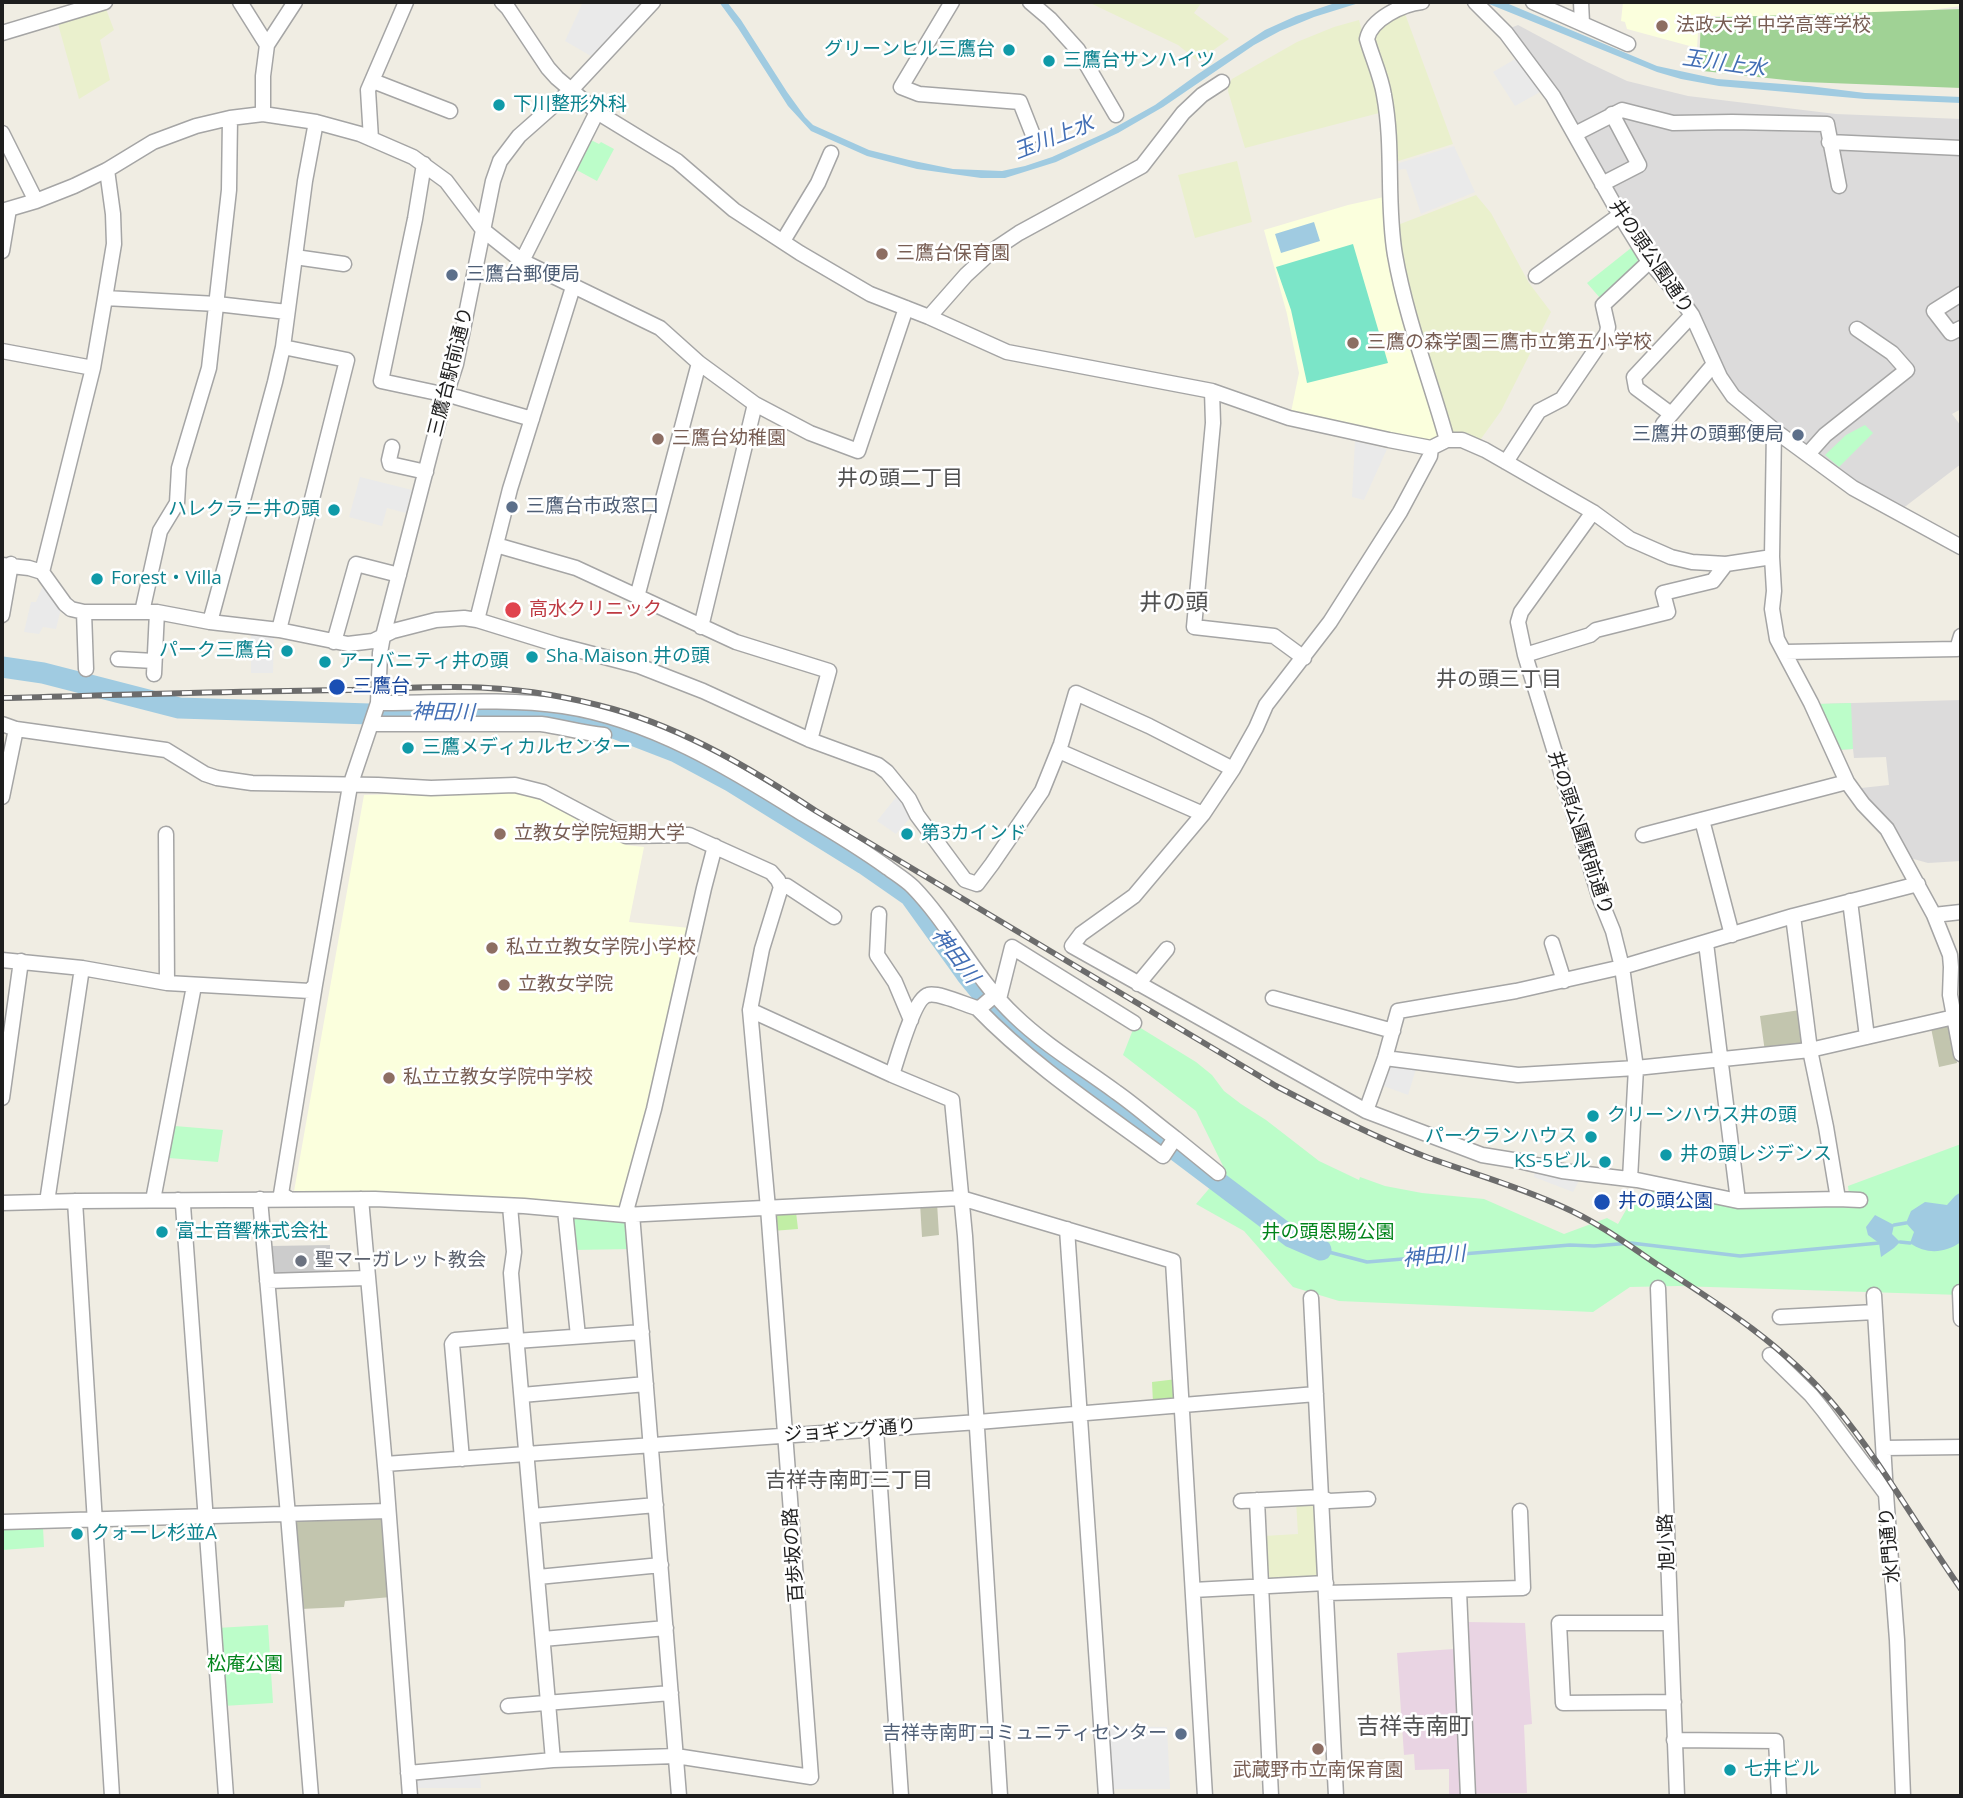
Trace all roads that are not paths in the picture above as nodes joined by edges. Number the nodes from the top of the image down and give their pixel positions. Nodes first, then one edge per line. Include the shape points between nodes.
1 (105, 2) edge
2 (240, 2) edge
3 (295, 2) edge
4 (407, 2) edge
5 (502, 2) edge
6 (653, 2) edge
7 (952, 2) edge
8 (1030, 2) edge
9 (1422, 2) edge
10 (1475, 2) edge
11 (1533, 2) edge
12 (1580, 2) edge
13 (1581, 23) junction
14 (2, 33) edge
15 (1628, 44) dead end
16 (267, 45) junction
17 (373, 81) junction
18 (1222, 82) dead end
19 (571, 90) junction
20 (450, 111) dead end
21 (597, 113) junction
22 (263, 114) junction
23 (1612, 114) junction
24 (1116, 115) dead end
25 (230, 118) junction
26 (316, 122) junction
27 (2, 133) edge
28 (1575, 134) junction
29 (1033, 135) dead end
30 (371, 139) junction
31 (1829, 142) junction
32 (1961, 148) edge
33 (831, 153) dead end
34 (424, 164) junction
35 (107, 170) junction
36 (1602, 184) junction
37 (1839, 186) dead end
38 (36, 201) junction
39 (5, 210) edge
40 (1620, 215) junction
41 (483, 230) junction
42 (783, 241) junction
43 (2, 251) edge
44 (295, 257) junction
45 (522, 261) junction
46 (1650, 261) junction
47 (344, 264) dead end
48 (1536, 276) dead end
49 (573, 287) junction
50 (1961, 294) edge
51 (106, 298) junction
52 (217, 304) junction
53 (905, 308) junction
54 (287, 312) junction
55 (1692, 315) junction
56 (929, 317) junction
57 (1961, 328) edge
58 (1857, 329) dead end
59 (283, 346) junction
60 (2, 351) edge
61 (699, 363) junction
62 (1714, 364) junction
63 (93, 368) junction
64 (1212, 391) junction
65 (446, 395) junction
66 (755, 404) junction
67 (532, 419) junction
68 (1773, 430) junction
69 (1447, 440) junction
70 (392, 447) dead end
71 (1431, 448) junction
72 (1808, 454) junction
73 (1506, 462) junction
74 (426, 472) junction
75 (1593, 512) junction
76 (496, 545) junction
77 (1961, 547) edge
78 (1772, 557) junction
79 (1726, 564) junction
80 (6, 565) edge
81 (42, 572) junction
82 (399, 575) junction
83 (637, 597) junction
84 (84, 612) junction
85 (150, 612) junction
86 (2, 615) edge
87 (477, 620) junction
88 (210, 622) junction
89 (701, 627) junction
90 (279, 630) junction
91 (383, 636) junction
92 (1961, 636) edge
93 (334, 642) junction
94 (1785, 652) junction
95 (1525, 655) junction
96 (1304, 658) junction
97 (118, 659) dead end
98 (86, 669) dead end
99 (378, 703) junction
100 (371, 724) junction
101 (9, 727) edge
102 (604, 735) dead end
103 (810, 740) junction
104 (1059, 751) junction
105 (1233, 769) junction
106 (1846, 782) junction
107 (350, 786) junction
108 (2, 797) edge
109 (1203, 814) junction
110 (1702, 820) junction
111 (166, 834) dead end
112 (1643, 835) dead end
113 (715, 846) junction
114 (1917, 884) junction
115 (780, 887) junction
116 (1850, 901) junction
117 (1961, 912) edge
118 (879, 914) dead end
119 (1934, 915) junction
120 (1793, 916) junction
121 (834, 917) dead end
122 (1732, 935) junction
123 (1552, 943) dead end
124 (1706, 943) junction
125 (1167, 949) dead end
126 (2, 960) edge
127 (21, 961) junction
128 (1622, 967) junction
129 (82, 968) junction
130 (1564, 981) junction
131 (167, 983) junction
132 (1138, 984) junction
133 (315, 985) junction
134 (194, 986) junction
135 (997, 997) junction
136 (1273, 998) dead end
137 (979, 1007) junction
138 (750, 1010) junction
139 (1954, 1017) junction
140 (911, 1020) junction
141 (1134, 1023) dead end
142 (1393, 1031) junction
143 (1867, 1037) junction
144 (1810, 1050) junction
145 (1961, 1054) edge
146 (1385, 1058) junction
147 (1720, 1059) junction
148 (1636, 1068) junction
149 (892, 1075) junction
150 (2, 1098) edge
151 (1366, 1111) junction
152 (1171, 1143) junction
153 (1219, 1173) dead end
154 (1630, 1179) junction
155 (961, 1198) junction
156 (260, 1199) junction
157 (289, 1199) junction
158 (361, 1199) junction
159 (1838, 1199) junction
160 (153, 1200) junction
161 (178, 1200) junction
162 (1860, 1200) dead end
163 (75, 1201) junction
164 (47, 1202) junction
165 (1738, 1202) junction
166 (2, 1203) edge
167 (510, 1206) junction
168 (768, 1208) junction
169 (565, 1210) junction
170 (629, 1214) junction
171 (1068, 1229) junction
172 (369, 1278) junction
173 (267, 1281) junction
174 (1658, 1288) dead end
175 (1960, 1292) edge
176 (1874, 1295) dead end
177 (1311, 1298) dead end
178 (1875, 1312) junction
179 (1780, 1317) dead end
180 (1961, 1319) edge
181 (642, 1332) junction
182 (578, 1336) junction
183 (516, 1338) junction
184 (1770, 1355) dead end
185 (646, 1384) junction
186 (1316, 1394) junction
187 (522, 1395) junction
188 (1183, 1405) junction
189 (1080, 1413) junction
190 (978, 1422) junction
191 (876, 1429) junction
192 (785, 1436) junction
193 (651, 1445) junction
194 (1961, 1447) edge
195 (1884, 1448) junction
196 (527, 1454) junction
197 (462, 1458) junction
198 (384, 1464) junction
199 (1885, 1494) junction
200 (1321, 1497) junction
201 (1368, 1499) dead end
202 (1257, 1500) junction
203 (1241, 1501) dead end
204 (656, 1505) junction
205 (388, 1511) junction
206 (1520, 1511) dead end
207 (288, 1515) junction
208 (206, 1516) junction
209 (533, 1516) junction
210 (95, 1519) junction
211 (2, 1522) edge
212 (661, 1565) junction
213 (538, 1577) junction
214 (1262, 1586) junction
215 (1326, 1588) junction
216 (1193, 1590) junction
217 (1459, 1591) junction
218 (1670, 1623) junction
219 (666, 1628) junction
220 (543, 1639) junction
221 (671, 1693) junction
222 (548, 1702) junction
223 (1674, 1702) junction
224 (508, 1706) dead end
225 (1674, 1740) junction
226 (676, 1756) junction
227 (553, 1760) junction
228 (408, 1773) junction
229 (112, 1796) edge
230 (226, 1796) edge
231 (311, 1796) edge
232 (410, 1796) edge
233 (679, 1796) edge
234 (901, 1796) edge
235 (1000, 1796) edge
236 (1106, 1796) edge
237 (1205, 1796) edge
238 (1271, 1796) edge
239 (1336, 1796) edge
240 (1468, 1796) edge
241 (1677, 1796) edge
242 (1779, 1796) edge
243 (1903, 1796) edge

1 - 14 street
2 - 16 street
3 - 16 street
4 - 17 street
5 - 19 street via 548,68
6 - 19 street, 三鷹台駅前通り
7 - 29 street via 901,87 919,94 1020,102
8 - 24 street via 1079,50
9 - 69 street via 1383,19 1367,39 1386,103 1395,257
10 - 28 street, 井の頭公園通り via 1541,79
11 - 13 street
12 - 13 street
13 - 15 street
16 - 22 street
17 - 20 street
17 - 30 street via 369,90
18 - 56 street via 1183,113 1142,166 992,251
19 - 21 street
19 - 41 street, 三鷹台駅前通り via 519,136 500,162
21 - 42 street via 677,162 734,210
21 - 45 street
22 - 25 street
22 - 26 street
23 - 28 street
23 - 31 street via 1630,111 1673,123 1827,124
23 - 36 street via 1639,165
25 - 35 street via 152,142
25 - 52 street via 229,190
26 - 30 street
26 - 44 street
27 - 38 street
28 - 36 street, 井の頭公園通り
30 - 34 street
31 - 32 street
31 - 37 street
33 - 42 street
34 - 41 street via 446,181
34 - 65 street via 381,381
35 - 38 street
35 - 51 street via 114,244
36 - 40 street, 井の頭公園通り
38 - 39 street
39 - 43 street
40 - 46 street, 井の頭公園通り
40 - 48 street
41 - 45 street
41 - 65 street, 三鷹台駅前通り via 462,340
42 - 53 street via 870,294
44 - 47 street
44 - 54 street
45 - 49 street
46 - 55 street, 井の頭公園通り
46 - 73 street via 1603,305 1607,333 1562,399 1539,411
49 - 61 street via 660,328
49 - 67 street
50 - 57 street via 1934,311 1951,333
51 - 52 street
51 - 63 street
52 - 54 street
52 - 85 street via 209,368 179,468 177,503 160,531
53 - 56 street
53 - 66 street via 858,451 810,433
54 - 59 street
55 - 62 street, 井の頭公園通り
55 - 62 street via 1634,377 1636,388 1667,419
56 - 64 street via 1007,352
58 - 72 street via 1892,353 1907,370
59 - 88 street
59 - 90 street via 346,360
60 - 63 street
61 - 66 street
61 - 83 street
62 - 68 street, 井の頭公園通り via 1734,396
63 - 81 street
64 - 71 street via 1289,418
64 - 96 street via 1194,627 1273,636
65 - 67 street
65 - 74 street, 三鷹台駅前通り
66 - 89 street
67 - 76 street
68 - 72 street, 井の頭公園通り
68 - 78 street
69 - 71 street
69 - 73 street via 1462,440
70 - 74 street via 390,464
71 - 96 street via 1400,512
72 - 77 street, 井の頭公園通り via 1853,488
73 - 75 street
74 - 82 street, 三鷹台駅前通り
75 - 79 street via 1646,548 1692,562
75 - 95 street, 井の頭公園駅前通り via 1520,616
76 - 83 street via 576,568
76 - 87 street
78 - 79 street
78 - 94 street via 1772,609 1777,639
79 - 95 street via 1713,581 1663,593 1668,612
80 - 81 street
80 - 86 street
81 - 84 street via 65,604
82 - 91 street, 三鷹台駅前通り
82 - 93 street via 356,564
83 - 89 street
84 - 85 street
84 - 98 street
85 - 88 street
85 - 97 street via 154,668
87 - 91 street via 436,621
87 - 103 street via 639,666
88 - 90 street
89 - 103 street via 828,671
90 - 93 street
91 - 93 street via 356,645
91 - 99 street, 三鷹台駅前通り
92 - 94 street via 1957,649
94 - 106 street
95 - 128 street, 井の頭公園駅前通り
96 - 105 street via 1266,705
99 - 100 street, 三鷹台駅前通り
99 - 135 street via 563,706 610,717 705,757 863,850 912,885
100 - 102 street via 541,724
100 - 107 street, 三鷹台駅前通り
101 - 107 street via 166,750 217,778
101 - 108 street
103 - 104 street via 887,772 965,880 977,884 1042,791
104 - 105 street via 1076,693
104 - 109 street
105 - 109 street
106 - 110 street
106 - 114 street via 1887,829
107 - 113 street via 515,785 543,792 626,836 690,835
107 - 133 street, 三鷹台駅前通り
109 - 132 street via 1134,896 1081,934 1072,946
110 - 112 street
110 - 122 street
111 - 131 street
113 - 115 street via 771,872
113 - 170 street
114 - 116 street
114 - 119 street
115 - 121 street via 787,886
115 - 138 street, 百歩坂の路
116 - 120 street
116 - 143 street
117 - 119 street
118 - 140 street via 877,955
119 - 139 street via 1950,955
120 - 122 street
120 - 144 street
122 - 124 street
123 - 130 street
124 - 128 street
124 - 147 street
125 - 132 street
126 - 127 street
127 - 129 street
127 - 150 street
128 - 130 street
128 - 148 street, 井の頭公園駅前通り
129 - 131 street
129 - 164 street
130 - 142 street via 1398,1011
131 - 134 street
132 - 151 street
133 - 134 street via 310,991
133 - 157 street, 三鷹台駅前通り via 281,1194
134 - 160 street
135 - 137 street
135 - 141 street via 1012,947
135 - 152 street via 1058,1051 1118,1093
136 - 142 street
137 - 140 street via 928,995 920,1000
137 - 152 street via 1003,1035 1163,1156
138 - 149 street
138 - 168 street, 百歩坂の路
139 - 143 street
139 - 145 street
140 - 149 street
142 - 146 street
143 - 144 street
144 - 147 street
144 - 159 street
146 - 148 street via 1518,1075
146 - 151 street
147 - 148 street
147 - 165 street
148 - 154 street, 井の頭公園駅前通り
149 - 155 street via 952,1100
151 - 154 street via 1482,1155
152 - 153 street
154 - 165 street
155 - 168 street
155 - 171 street
155 - 190 street
156 - 157 street
156 - 161 street
156 - 173 street
157 - 158 street
158 - 167 street
158 - 172 street
159 - 162 street
159 - 165 street
160 - 161 street
160 - 163 street
161 - 208 street via 183,1205
163 - 164 street
163 - 210 street
164 - 166 street
167 - 169 street
167 - 183 street
168 - 170 street
168 - 192 street, 百歩坂の路
169 - 170 street
169 - 182 street
170 - 181 street
171 - 188 street via 1173,1261
171 - 189 street
172 - 173 street
172 - 198 street
173 - 207 street
174 - 218 street, 旭小路
175 - 180 street
176 - 178 street, 水門通り
177 - 186 street
178 - 179 street
178 - 195 street, 水門通り
181 - 182 street
181 - 185 street
182 - 183 street
183 - 187 street
183 - 197 street via 455,1340 452,1344
184 - 199 street via 1824,1410
185 - 187 street
185 - 193 street
186 - 188 street, ジョギング通り
186 - 200 street
187 - 196 street
188 - 189 street, ジョギング通り
188 - 216 street
189 - 190 street, ジョギング通り
189 - 236 street
190 - 191 street, ジョギング通り
190 - 235 street
191 - 192 street, ジョギング通り
191 - 234 street
192 - 193 street, ジョギング通り
192 - 226 street, 百歩坂の路 via 811,1777
193 - 196 street, ジョギング通り
193 - 204 street
194 - 195 street
195 - 199 street, 水門通り
196 - 197 street, ジョギング通り
196 - 209 street
197 - 198 street, ジョギング通り
198 - 205 street
199 - 243 street, 水門通り
200 - 201 street via 1329,1501
200 - 202 street
200 - 215 street
202 - 203 street
202 - 214 street
204 - 209 street
204 - 212 street
205 - 207 street
205 - 228 street
206 - 217 street via 1523,1588
207 - 208 street
207 - 231 street
208 - 210 street
208 - 230 street
209 - 213 street
210 - 211 street
210 - 229 street
212 - 213 street
212 - 219 street
213 - 220 street
214 - 215 street
214 - 216 street
214 - 238 street
215 - 217 street
215 - 239 street
216 - 237 street
217 - 240 street
218 - 223 street, 旭小路
218 - 223 street via 1559,1623 1563,1703
219 - 220 street
219 - 221 street
220 - 222 street
221 - 222 street
221 - 226 street
222 - 224 street
222 - 227 street
223 - 225 street, 旭小路
225 - 241 street, 旭小路
225 - 242 street via 1776,1741
226 - 227 street
226 - 233 street
227 - 228 street
228 - 232 street

